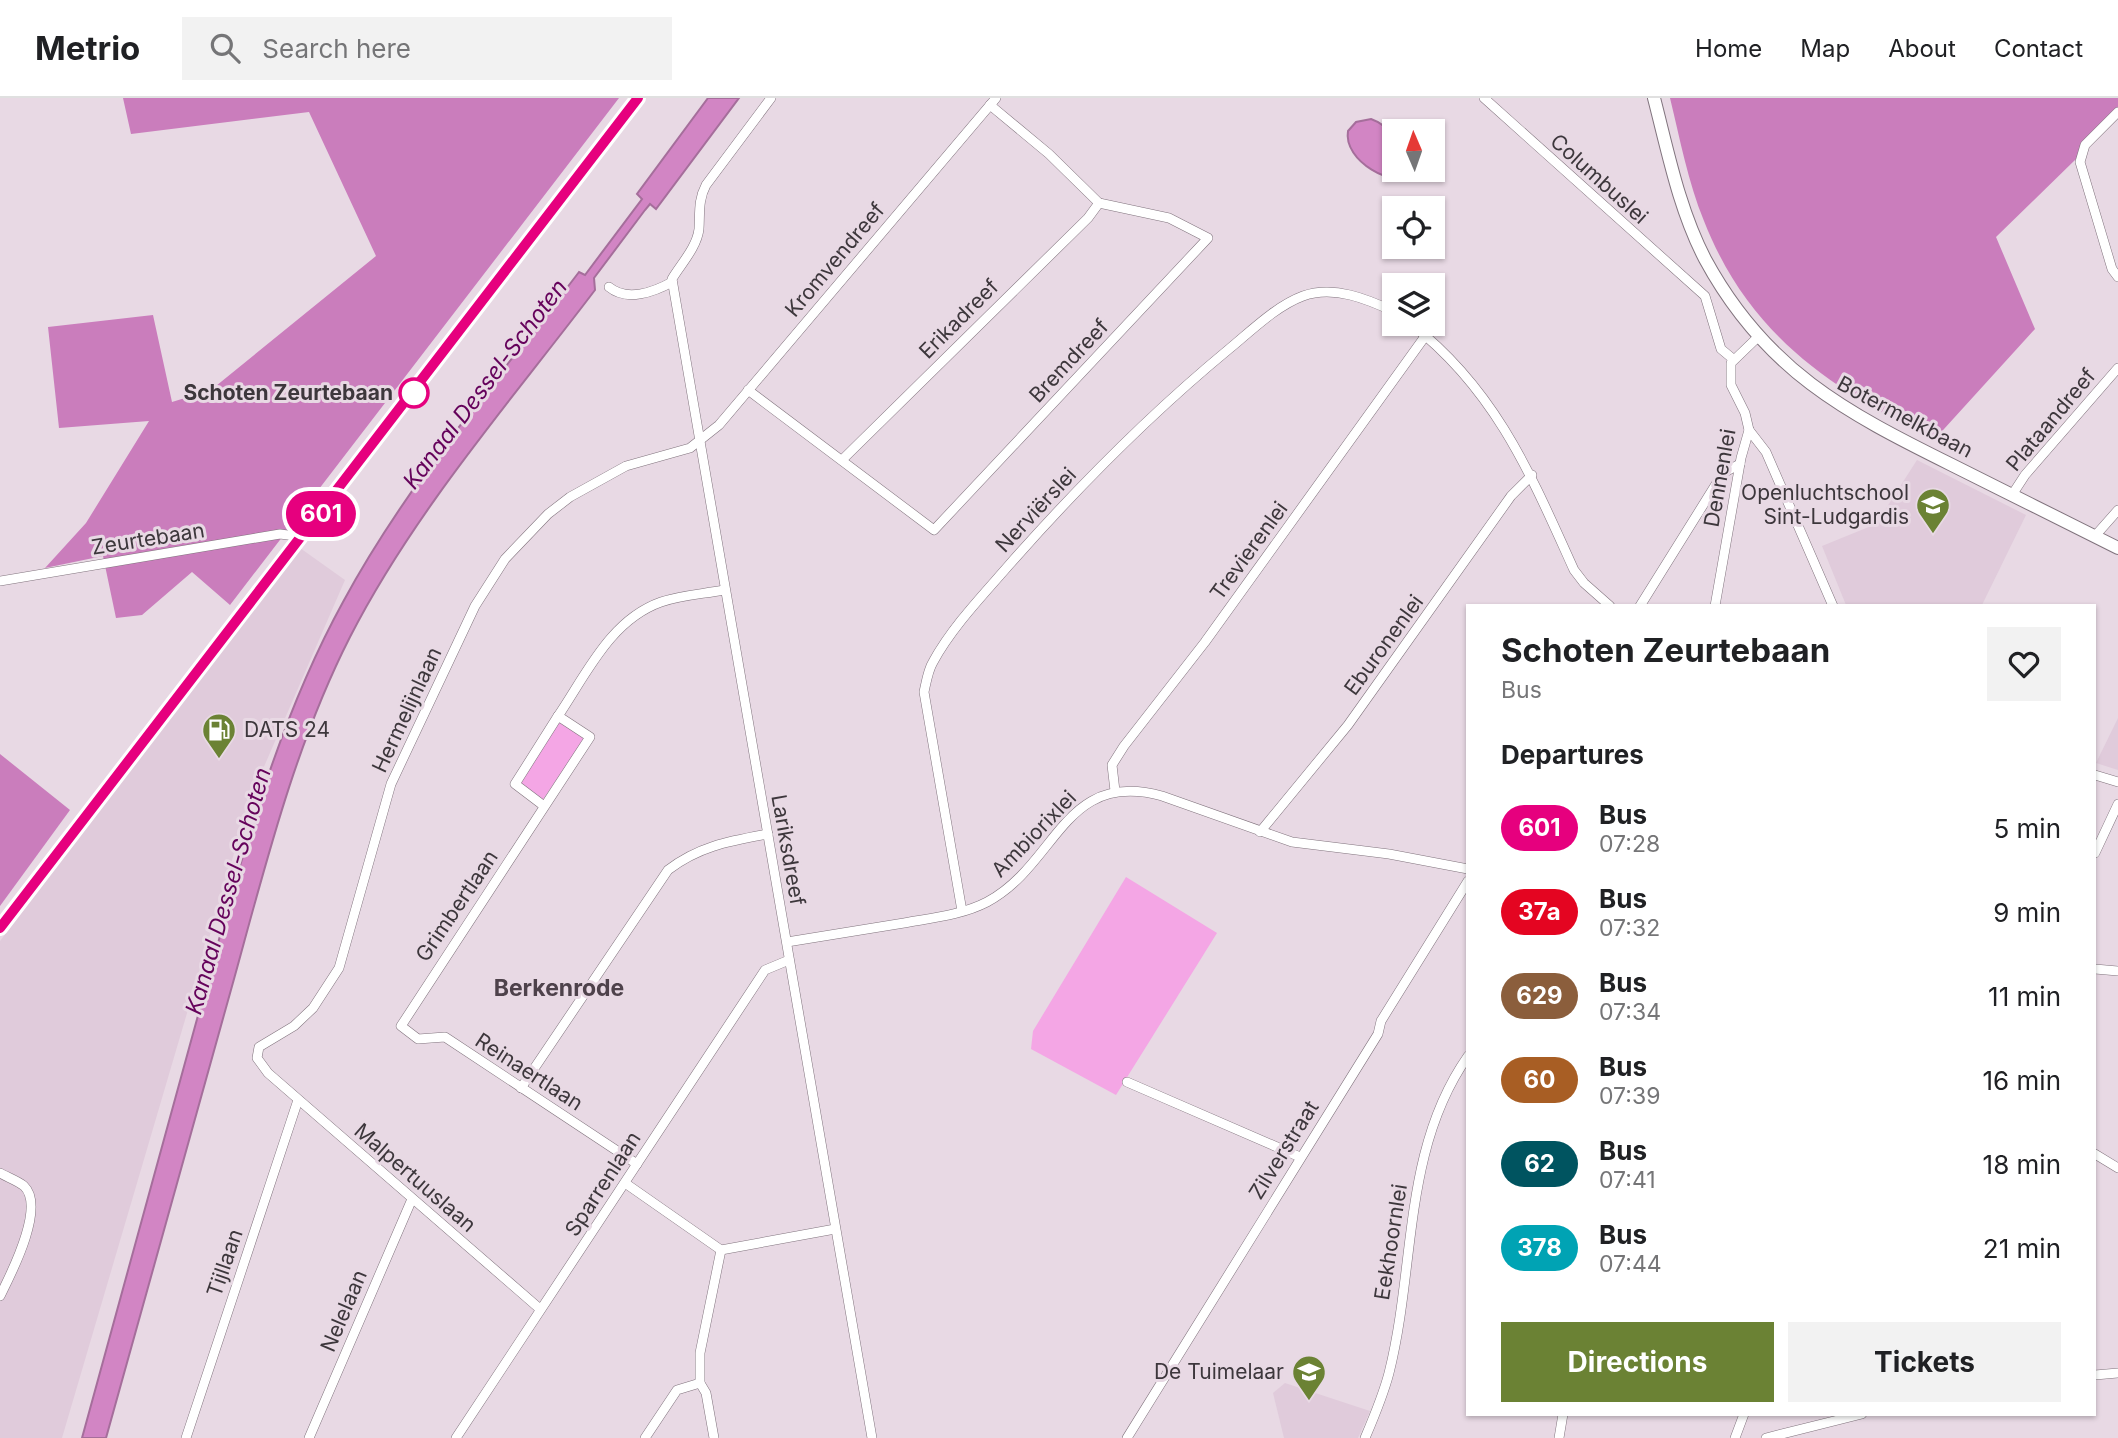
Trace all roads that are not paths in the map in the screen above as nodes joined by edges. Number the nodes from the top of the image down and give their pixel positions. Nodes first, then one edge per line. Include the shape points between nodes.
1 (638, 98) edge
2 (771, 98) edge
3 (1484, 98) edge
4 (1654, 98) edge
5 (993, 102) edge
6 (2118, 112) edge
7 (1100, 203) junction
8 (2118, 277) edge
9 (672, 282) junction
10 (1690, 285) joint
11 (609, 287) dead end
12 (1382, 306) edge
13 (1425, 336) edge
14 (1427, 336) edge
15 (1759, 336) junction
16 (1733, 359) junction
17 (2118, 368) edge
18 (748, 390) junction
19 (1749, 430) junction
20 (698, 442) junction
21 (842, 460) junction
22 (1740, 464) junction
23 (1532, 475) junction
24 (2012, 495) junction
25 (2118, 510) edge
26 (2095, 536) junction
27 (303, 537) junction
28 (2118, 548) edge
29 (0, 581) edge
30 (724, 590) junction
31 (1608, 604) edge
32 (1641, 604) edge
33 (1715, 604) edge
34 (1832, 604) edge
35 (558, 716) junction
36 (2096, 775) edge
37 (2118, 782) edge
38 (1115, 790) junction
39 (2118, 804) edge
40 (544, 806) junction
41 (1260, 832) junction
42 (768, 834) junction
43 (2096, 851) edge
44 (1466, 869) edge
45 (1466, 884) edge
46 (962, 911) junction
47 (0, 928) edge
48 (787, 942) junction
49 (789, 960) junction
50 (2096, 969) edge
51 (2118, 971) edge
52 (401, 1026) joint
53 (1466, 1059) edge
54 (268, 1073) joint
55 (1127, 1083) dead end
56 (522, 1088) junction
57 (298, 1100) junction
58 (2096, 1155) edge
59 (1300, 1157) junction
60 (637, 1164) junction
61 (2118, 1168) edge
62 (0, 1173) edge
63 (625, 1184) junction
64 (412, 1199) junction
65 (835, 1228) junction
66 (721, 1250) junction
67 (0, 1296) edge
68 (540, 1309) junction
69 (2118, 1373) edge
70 (2096, 1375) edge
71 (700, 1383) junction
72 (1563, 1416) edge
73 (1743, 1416) edge
74 (1855, 1416) edge
75 (1807, 1429) junction
76 (186, 1438) edge
77 (309, 1438) edge
78 (456, 1438) edge
79 (645, 1438) edge
80 (714, 1438) edge
81 (872, 1438) edge
82 (1127, 1438) edge
83 (1365, 1438) edge
84 (1559, 1438) edge
85 (1735, 1438) edge
86 (1766, 1438) edge
87 (1811, 1438) edge

1 - 27 main road
2 - 9 street via 706,185 700,197 699,231
3 - 10 street, Columbuslei
4 - 15 main road, Botermelkbaan via 1691,228 1719,282
5 - 7 street
5 - 18 street, Kromvendreef
6 - 8 street via 2085,145 2080,162
7 - 21 street, Erikadreef
7 - 21 street, Bremdreef via 1169,218 1208,237 934,530
9 - 11 street via 636,295
9 - 20 street, Lariksdreef
10 - 16 street, Dennenlei via 1705,296 1721,349
12 - 46 street, Nerviërslei via 1349,295 1312,294 1257,326 1180,390 1056,511 981,597 932,663 924,692
13 - 38 street, Trevierenlei via 1205,642 1124,746 1112,765
14 - 23 street via 1475,383
15 - 16 street
15 - 24 main road, Botermelkbaan via 1803,380 1852,414
16 - 19 street, Dennenlei via 1731,385
17 - 24 street, Plataandreef
18 - 20 street, Kromvendreef
18 - 21 street, Bremdreef
19 - 22 street, Dennenlei
19 - 34 street via 1772,464
20 - 30 street, Lariksdreef
20 - 54 street, Hermelijnlaan via 626,466 570,497 527,534 488,583 391,783 338,968 313,1008 260,1047 257,1058
22 - 32 street via 1723,473
22 - 33 street, Dennenlei
23 - 31 street via 1574,570
23 - 41 street, Eburonenlei via 1511,496 1348,725
24 - 26 main road, Botermelkbaan
25 - 26 street
26 - 28 main road, Botermelkbaan
27 - 29 street, Zeurtebaan via 280,534
27 - 47 main road
30 - 35 street via 661,602 632,617 605,644
30 - 42 street, Lariksdreef
35 - 40 street via 515,784
35 - 40 street, Grimbertlaan via 590,737
36 - 37 street
38 - 41 street via 1143,790
38 - 46 street, Ambiorixlei via 1077,809 1024,874 1003,892
39 - 43 street
40 - 52 street, Grimbertlaan
41 - 44 street via 1292,842
42 - 48 street, Lariksdreef
42 - 56 street via 711,845 668,870
45 - 59 street, Zilverstraat
46 - 48 street, Ambiorixlei
48 - 49 street, Lariksdreef
49 - 60 street, Sparrenlaan via 765,970
49 - 65 street, Lariksdreef
50 - 51 street
52 - 56 street, Reinaertlaan via 418,1039 445,1037
53 - 83 street, Eekhoornlei via 1431,1125 1420,1168 1389,1372
54 - 57 street, Malpertuuslaan
55 - 59 street
56 - 60 street, Reinaertlaan
57 - 64 street, Malpertuuslaan
57 - 76 street, Tijllaan
58 - 61 street
59 - 82 street, Zilverstraat
60 - 63 street, Sparrenlaan
62 - 67 street via 24,1186 31,1211 22,1253
63 - 66 street
63 - 68 street, Sparrenlaan
64 - 68 street, Malpertuuslaan
64 - 77 street, Nelelaan
65 - 66 street
65 - 81 street, Lariksdreef
66 - 71 street via 700,1353
68 - 78 street, Sparrenlaan
69 - 70 street
71 - 79 street via 677,1390
71 - 80 street
72 - 84 street
73 - 85 street
74 - 75 street
75 - 86 street
75 - 87 street

